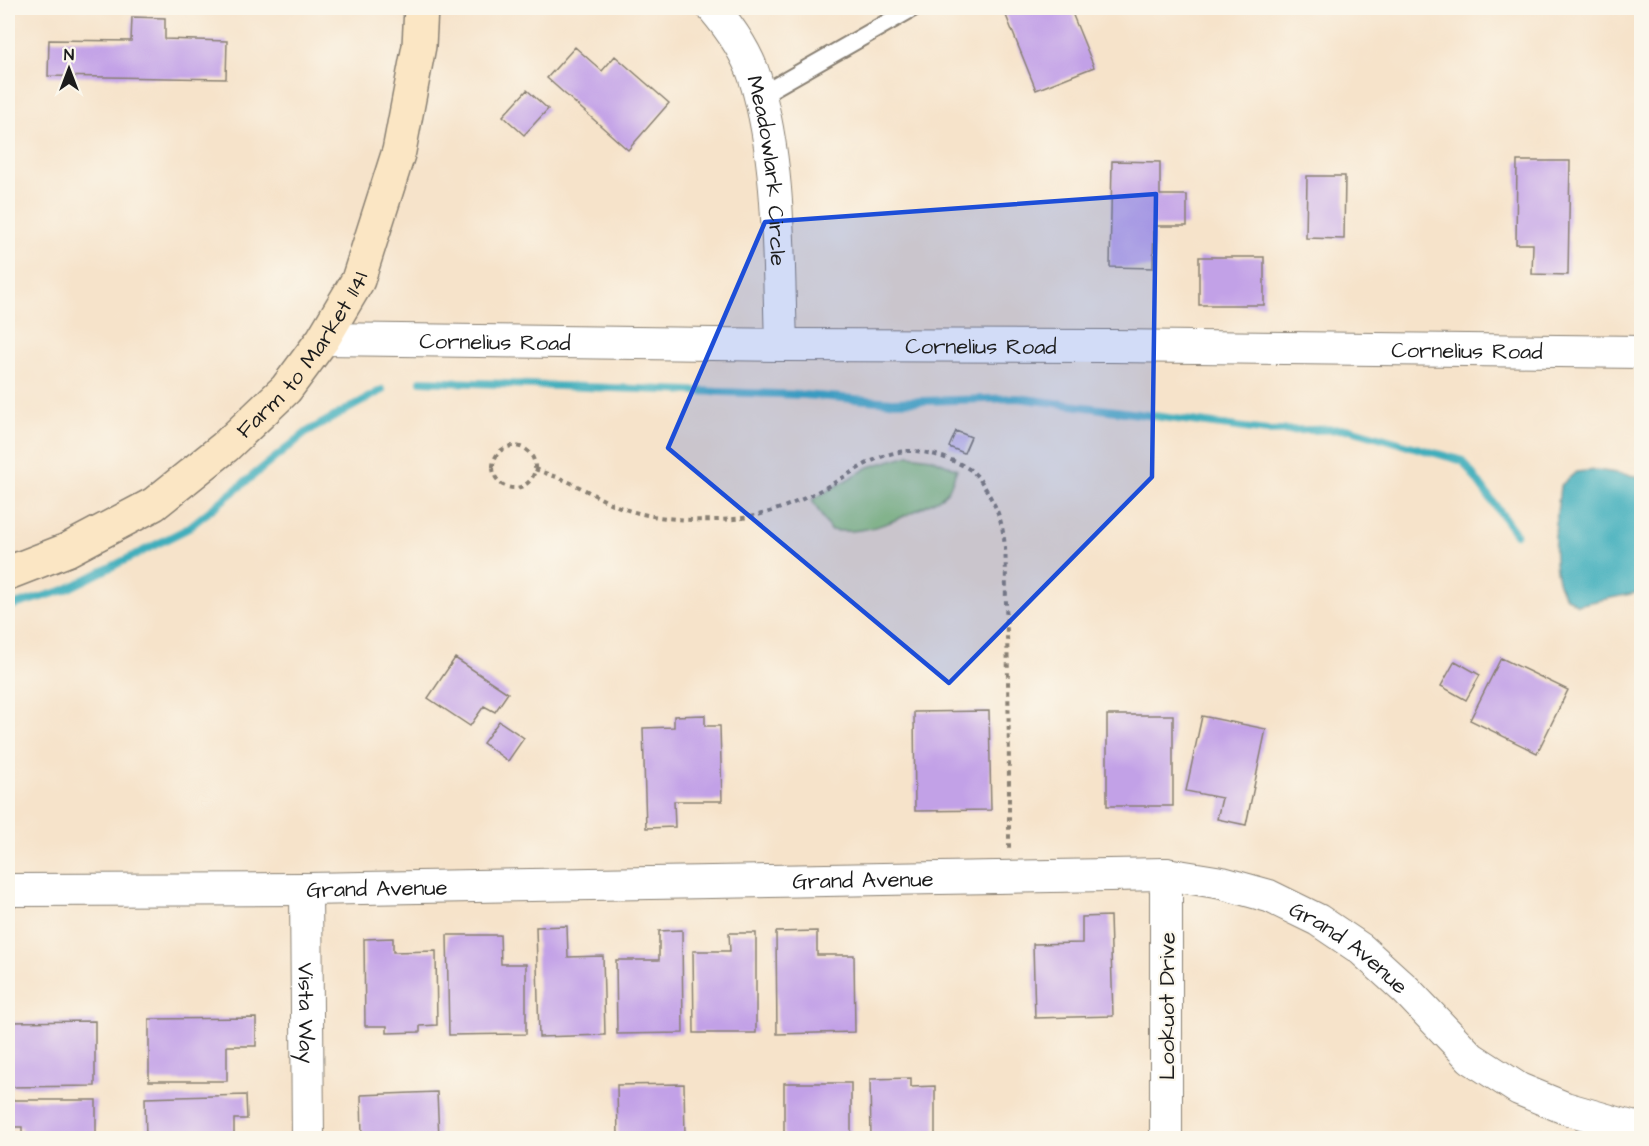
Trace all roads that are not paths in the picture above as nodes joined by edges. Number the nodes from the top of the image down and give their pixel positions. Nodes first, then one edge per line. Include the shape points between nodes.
1 (421, 8) edge
2 (713, 8) edge
3 (913, 8) edge
4 (759, 96) junction
5 (322, 339) junction
6 (781, 345) junction
7 (1641, 352) edge
8 (8, 573) edge
9 (1166, 874) junction
10 (306, 889) junction
11 (8, 890) edge
12 (1641, 1128) edge
13 (308, 1138) edge
14 (1166, 1138) edge

1 - 5 street, Farm to Market 1141 via 420,46 399,151 358,280
2 - 4 street, Meadowlark Circle via 730,28 754,76
3 - 4 lane
4 - 6 street, Meadowlark Circle via 777,208
5 - 6 street, Cornelius Road
5 - 8 street, Farm to Market 1141 via 286,389 225,447 154,504 67,550
6 - 7 street, Cornelius Road
9 - 10 street, Grand Avenue
9 - 12 street, Grand Avenue via 1269,896 1318,920 1361,949 1471,1058 1519,1089 1565,1108
9 - 14 street, Lookuot Drive
10 - 11 street, Grand Avenue
10 - 13 street, Vista Way

